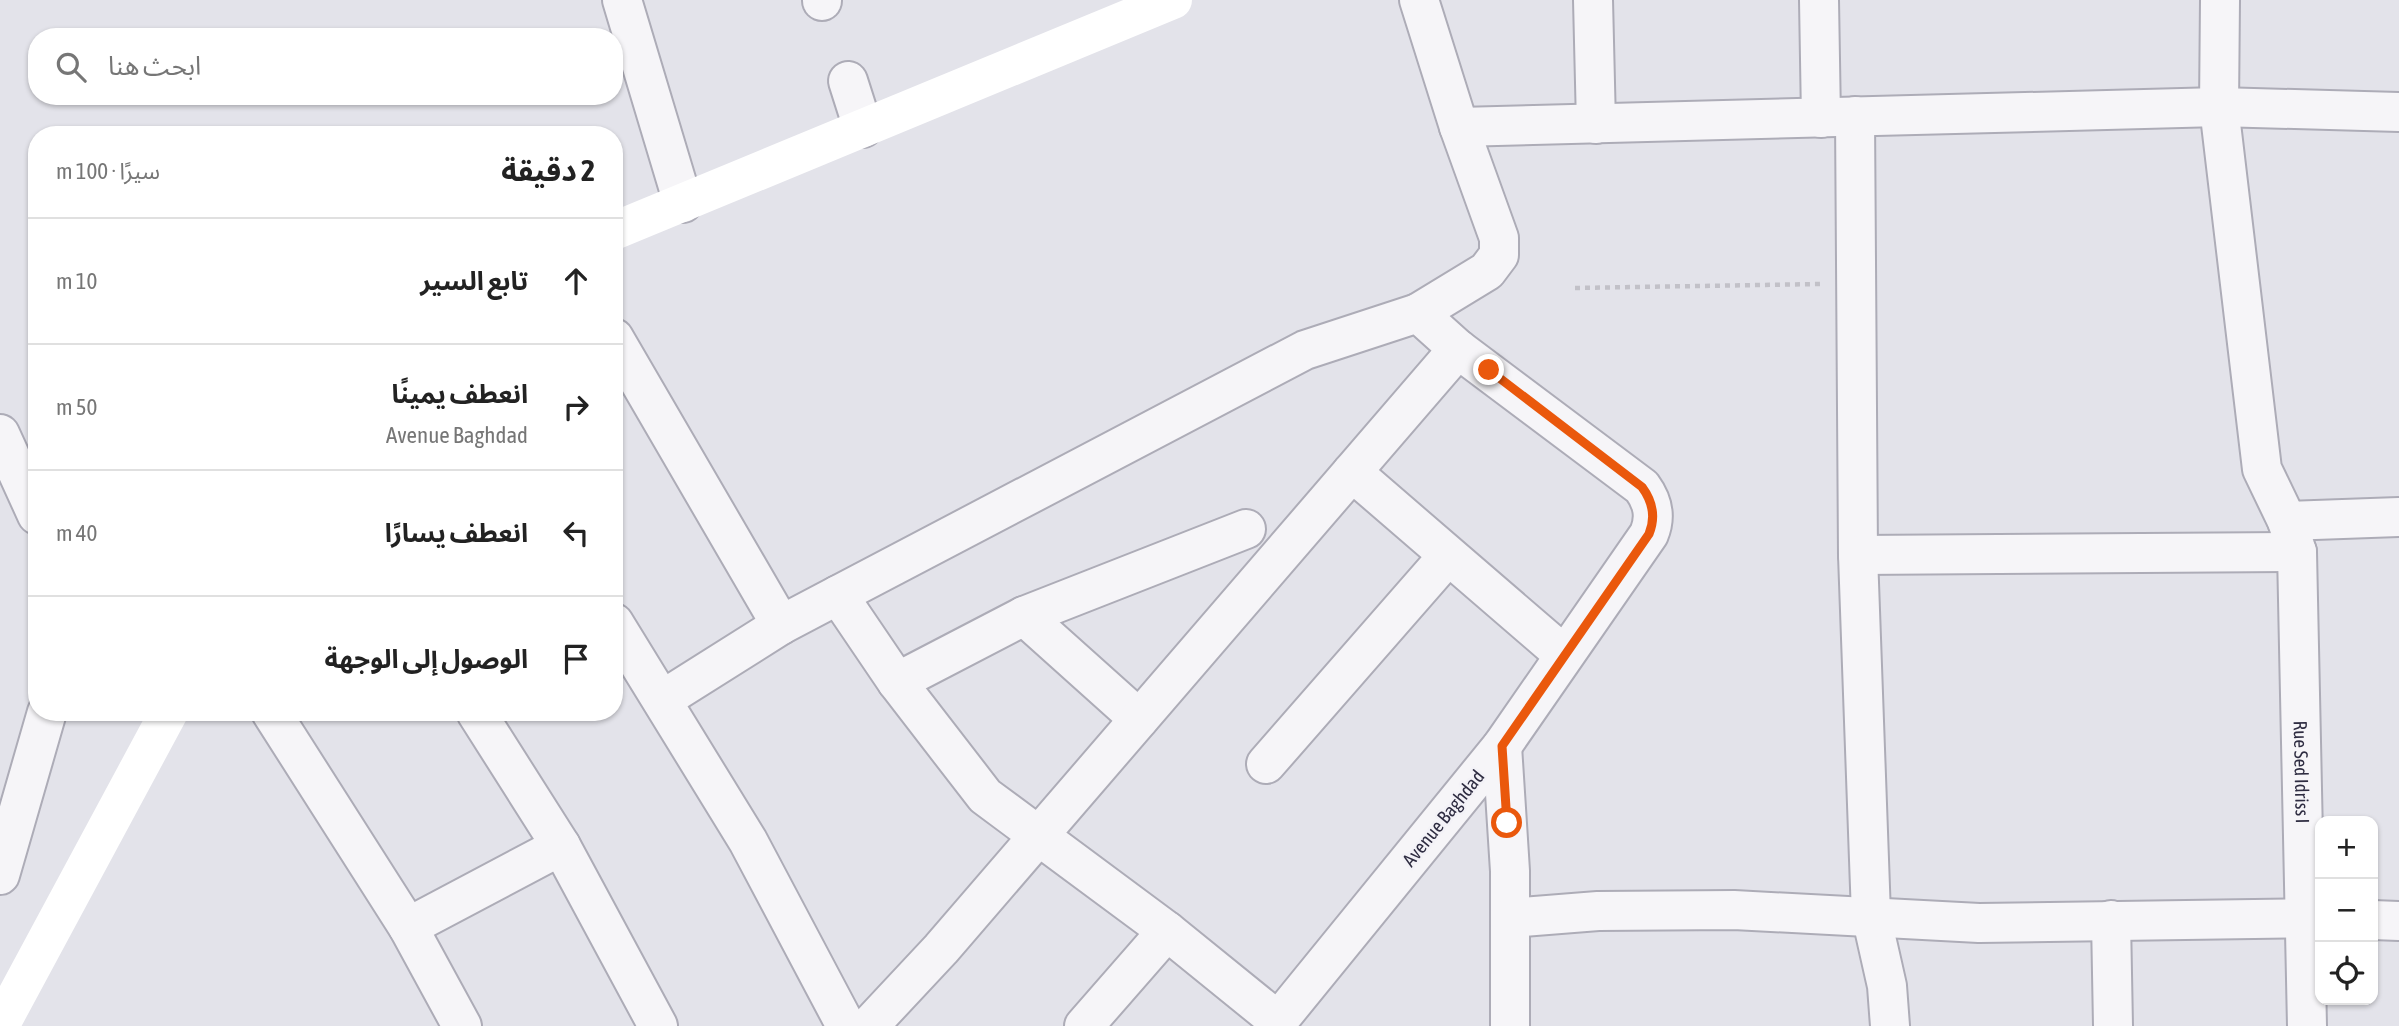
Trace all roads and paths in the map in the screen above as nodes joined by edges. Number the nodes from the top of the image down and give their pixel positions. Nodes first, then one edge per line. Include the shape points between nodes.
1 (622, 0) edge
2 (1173, 0) edge
3 (1419, 0) edge
4 (1593, 0) edge
5 (1819, 0) edge
6 (2220, 0) edge
7 (848, 81) dead end
8 (2219, 107) junction
9 (2399, 112) edge
10 (1838, 117) junction
11 (1596, 124) junction
12 (1459, 127) junction
13 (863, 128) junction
14 (683, 203) junction
15 (623, 226) edge
16 (1857, 284) junction
17 (1575, 288) dead end
18 (1418, 313) junction
19 (1458, 349) junction
20 (623, 353) edge
21 (0, 434) edge
22 (1352, 472) junction
23 (28, 496) edge
24 (2399, 517) edge
25 (1246, 529) dead end
26 (2292, 537) junction
27 (1858, 555) junction
28 (1447, 557) junction
29 (838, 595) junction
30 (1024, 615) junction
31 (781, 625) junction
32 (623, 637) edge
33 (1563, 654) junction
34 (897, 682) junction
35 (662, 700) junction
36 (1139, 719) junction
37 (44, 721) edge
38 (164, 721) edge
39 (277, 721) edge
40 (481, 721) edge
41 (1502, 746) junction
42 (1266, 764) dead end
43 (1037, 835) junction
44 (561, 846) junction
45 (0, 875) edge
46 (1871, 915) junction
47 (1510, 918) junction
48 (2312, 918) edge
49 (2111, 920) junction
50 (2378, 920) edge
51 (2399, 921) edge
52 (408, 927) junction
53 (1167, 931) junction
54 (1276, 1024) edge
55 (1, 1026) edge
56 (462, 1026) edge
57 (657, 1026) edge
58 (846, 1026) edge
59 (869, 1026) edge
60 (1084, 1026) edge
61 (1510, 1026) edge
62 (1890, 1026) edge
63 (2113, 1026) edge
64 (2307, 1026) edge

1 - 14 street
2 - 13 main road
3 - 12 street
4 - 11 street
5 - 10 street
6 - 8 street
7 - 13 street
8 - 9 street
8 - 10 street
8 - 26 street via 2262,469
10 - 11 street
10 - 16 street
11 - 12 street
12 - 18 street via 1499,238 1499,255 1487,271
13 - 14 main road
14 - 15 main road
16 - 17 path
16 - 27 street
18 - 19 street
18 - 29 street via 1305,350
19 - 22 street
19 - 33 street, Avenue Baghdad via 1642,487 1650,498 1649,534
20 - 31 street
21 - 23 street
22 - 28 street
22 - 36 street
24 - 26 street
25 - 30 street
26 - 27 street
26 - 48 street, Rue Sed Idriss I
27 - 46 street
28 - 33 street
28 - 42 street
29 - 31 street
29 - 34 street
30 - 34 street
30 - 36 street
31 - 35 street
32 - 35 street
33 - 41 street, Avenue Baghdad
34 - 43 street via 985,796
35 - 58 street via 748,841
36 - 43 street
37 - 45 street
38 - 55 main road
39 - 52 street
40 - 44 street
41 - 47 street
41 - 54 street, Avenue Baghdad
43 - 53 street
43 - 59 street
44 - 52 street
44 - 57 street
46 - 47 street via 1612,911
46 - 49 street via 1979,923
46 - 62 street via 1887,986
47 - 61 street
48 - 49 street
48 - 64 street, Rue Sed Idriss I
49 - 63 street
50 - 51 street
52 - 56 street
53 - 54 street
53 - 60 street

